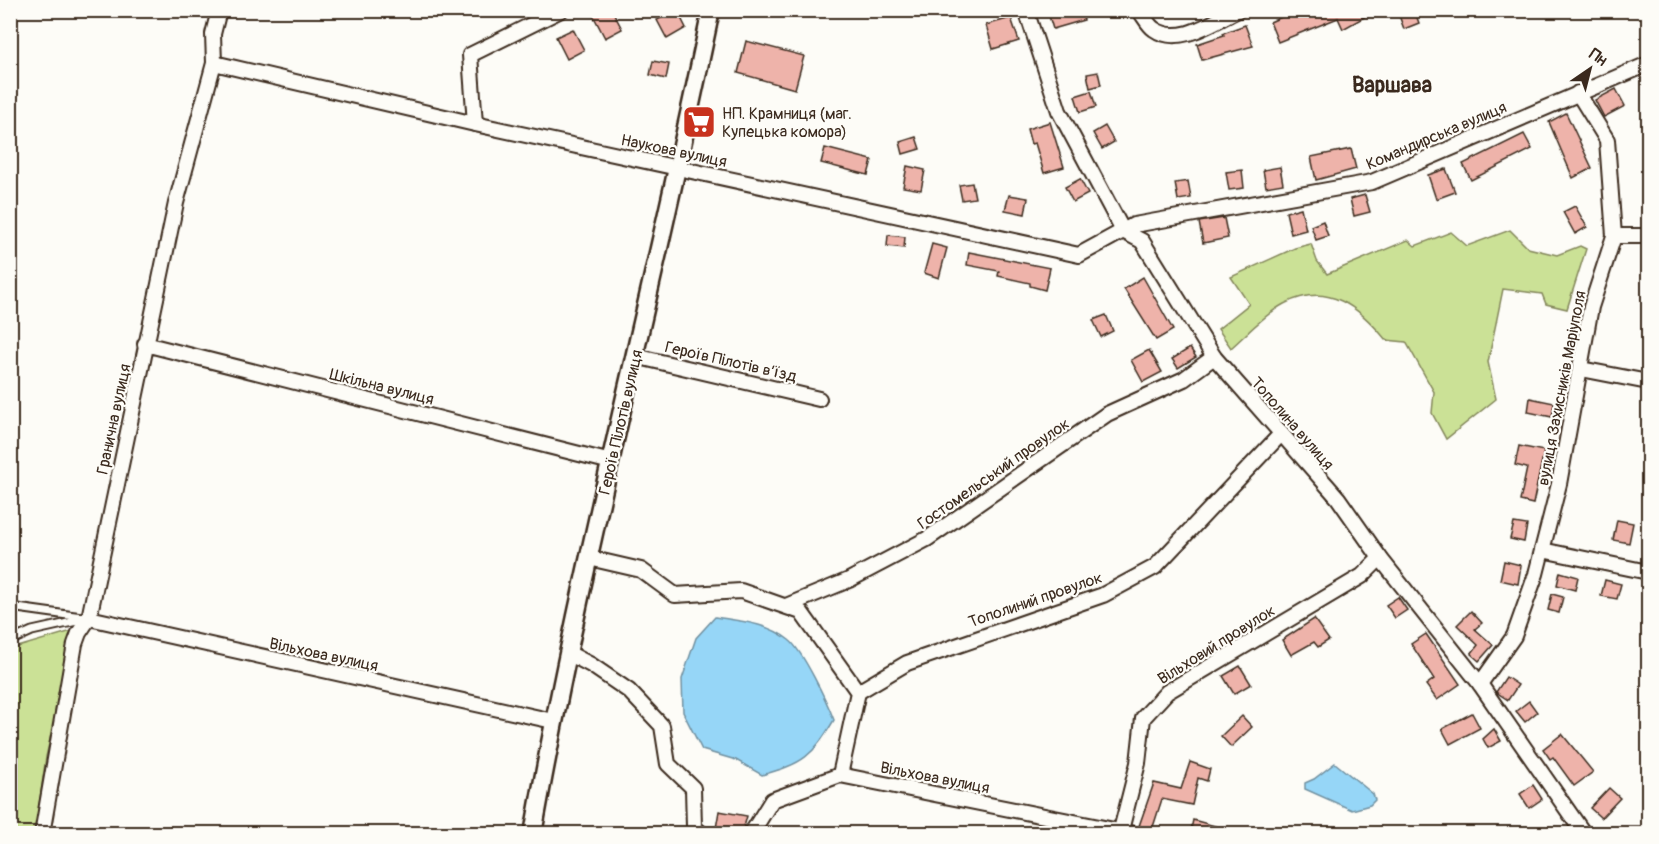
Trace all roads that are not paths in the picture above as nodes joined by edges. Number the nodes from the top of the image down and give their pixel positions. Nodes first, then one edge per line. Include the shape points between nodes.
1 (219, 10) edge
2 (561, 10) edge
3 (711, 10) edge
4 (1026, 10) edge
5 (1139, 10) edge
6 (1238, 10) edge
7 (214, 63) junction
8 (1648, 64) edge
9 (1578, 93) junction
10 (475, 124) junction
11 (679, 167) junction
12 (1124, 231) junction
13 (1614, 236) junction
14 (1648, 236) edge
15 (145, 344) junction
16 (634, 356) junction
17 (1214, 357) junction
18 (1581, 369) junction
19 (1648, 382) edge
20 (819, 399) dead end
21 (1280, 435) junction
22 (611, 462) junction
23 (1542, 550) junction
24 (589, 558) junction
25 (1380, 558) junction
26 (1648, 572) edge
27 (786, 606) junction
28 (10, 607) edge
29 (89, 618) junction
30 (10, 641) edge
31 (568, 653) junction
32 (1480, 684) junction
33 (858, 692) junction
34 (553, 721) junction
35 (840, 775) junction
36 (1125, 832) edge
37 (42, 834) edge
38 (533, 834) edge
39 (702, 834) edge
40 (751, 834) edge
41 (1584, 834) edge

1 - 7 street, Гранична вулиця via 213,34
2 - 10 street via 470,55
3 - 11 street, Героїв Пілотів вулиця
4 - 12 street, Тополина вулиця via 1059,111
5 - 6 street via 1153,28 1168,36 1183,35
7 - 10 street, Наукова вулиця
7 - 15 street, Гранична вулиця via 176,203
8 - 9 street, Командирська вулиця
9 - 12 street, Командирська вулиця via 1372,182 1134,225
9 - 13 street, вулиця Захисників Маріуполя via 1607,140
10 - 11 street, Наукова вулиця
11 - 12 street, Наукова вулиця via 1079,255
11 - 16 street, Героїв Пілотів вулиця
12 - 17 street, Тополина вулиця via 1142,241
13 - 14 street
13 - 18 street, вулиця Захисників Маріуполя via 1592,307
15 - 22 street, Шкільна вулиця
15 - 29 street, Гранична вулиця
16 - 20 street, Героїв Пілотів в’їзд
16 - 22 street, Героїв Пілотів вулиця
17 - 21 street, Тополина вулиця
17 - 27 street, Гостомельський провулок via 1184,379 1107,414 927,539 849,580
18 - 19 street
18 - 23 street, вулиця Захисників Маріуполя
21 - 25 street, Тополина вулиця via 1338,498
21 - 33 street, Тополиний провулок via 1155,567 1103,595 907,663
22 - 24 street, Героїв Пілотів вулиця
23 - 26 street
23 - 32 street, вулиця Захисників Маріуполя via 1514,636
24 - 27 street via 641,570 675,595 741,591
24 - 31 street, Героїв Пілотів вулиця
25 - 32 street, Тополина вулиця
25 - 36 street, Вільховий провулок via 1362,576 1167,692 1143,718
27 - 33 street via 801,612
28 - 29 lane
29 - 30 lane
29 - 34 street, Вільхова вулиця
29 - 37 street, Гранична вулиця via 75,644
31 - 34 street, Героїв Пілотів вулиця
31 - 39 street via 629,692 662,726 668,764 693,788 694,826
32 - 41 street, Тополина вулиця
33 - 35 street
34 - 38 street, Героїв Пілотів вулиця
35 - 36 street, Вільхова вулиця
35 - 40 street via 772,801

